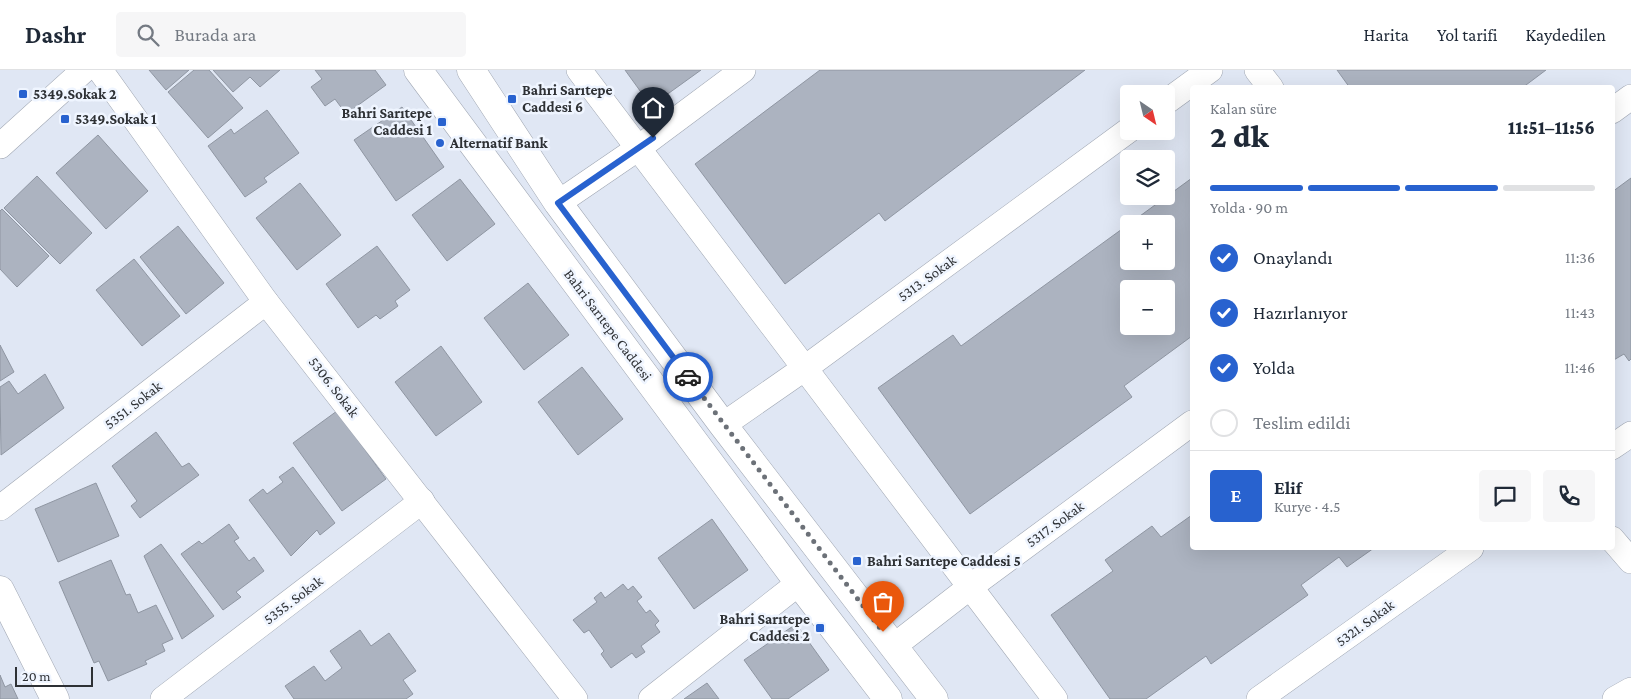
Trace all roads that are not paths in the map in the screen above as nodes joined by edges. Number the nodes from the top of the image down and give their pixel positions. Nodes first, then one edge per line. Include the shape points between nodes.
1 (84, 70) edge
2 (100, 70) edge
3 (418, 70) edge
4 (471, 70) edge
5 (579, 70) edge
6 (743, 70) edge
7 (1210, 70) edge
8 (1258, 70) edge
9 (1268, 85) edge
10 (1175, 95) edge
11 (1631, 97) edge
12 (1615, 109) edge
13 (1120, 137) edge
14 (0, 146) edge
15 (638, 149) junction
16 (558, 203) junction
17 (266, 302) junction
18 (804, 368) junction
19 (1190, 423) edge
20 (723, 425) junction
21 (1631, 434) edge
22 (1615, 445) edge
23 (422, 501) junction
24 (0, 508) edge
25 (1615, 542) edge
26 (1468, 550) edge
27 (1631, 561) edge
28 (799, 583) junction
29 (970, 587) junction
30 (0, 590) edge
31 (894, 646) junction
32 (1631, 690) edge
33 (55, 699) edge
34 (163, 699) edge
35 (575, 699) edge
36 (651, 699) edge
37 (888, 699) edge
38 (934, 699) edge
39 (1055, 699) edge
40 (1259, 699) edge
41 (1615, 699) edge

1 - 14 street
2 - 17 street, 5306. Sokak
3 - 28 main road, Bahri Sarıtepe Caddesi
4 - 16 main road
5 - 15 street
6 - 15 street
7 - 10 street
8 - 9 street
11 - 12 street
13 - 18 street, 5313. Sokak
15 - 16 street
15 - 18 street
16 - 20 main road
17 - 23 street, 5306. Sokak
17 - 24 street, 5351. Sokak
18 - 20 street, 5313. Sokak
18 - 29 street
19 - 29 street, 5317. Sokak
20 - 31 main road
21 - 22 street
23 - 34 street, 5355. Sokak
23 - 35 street, 5306. Sokak
25 - 27 street
26 - 40 street, 5321. Sokak
28 - 36 street
28 - 37 main road, Bahri Sarıtepe Caddesi
29 - 31 street, 5317. Sokak
29 - 39 street
30 - 33 main road
31 - 38 main road
32 - 41 street

